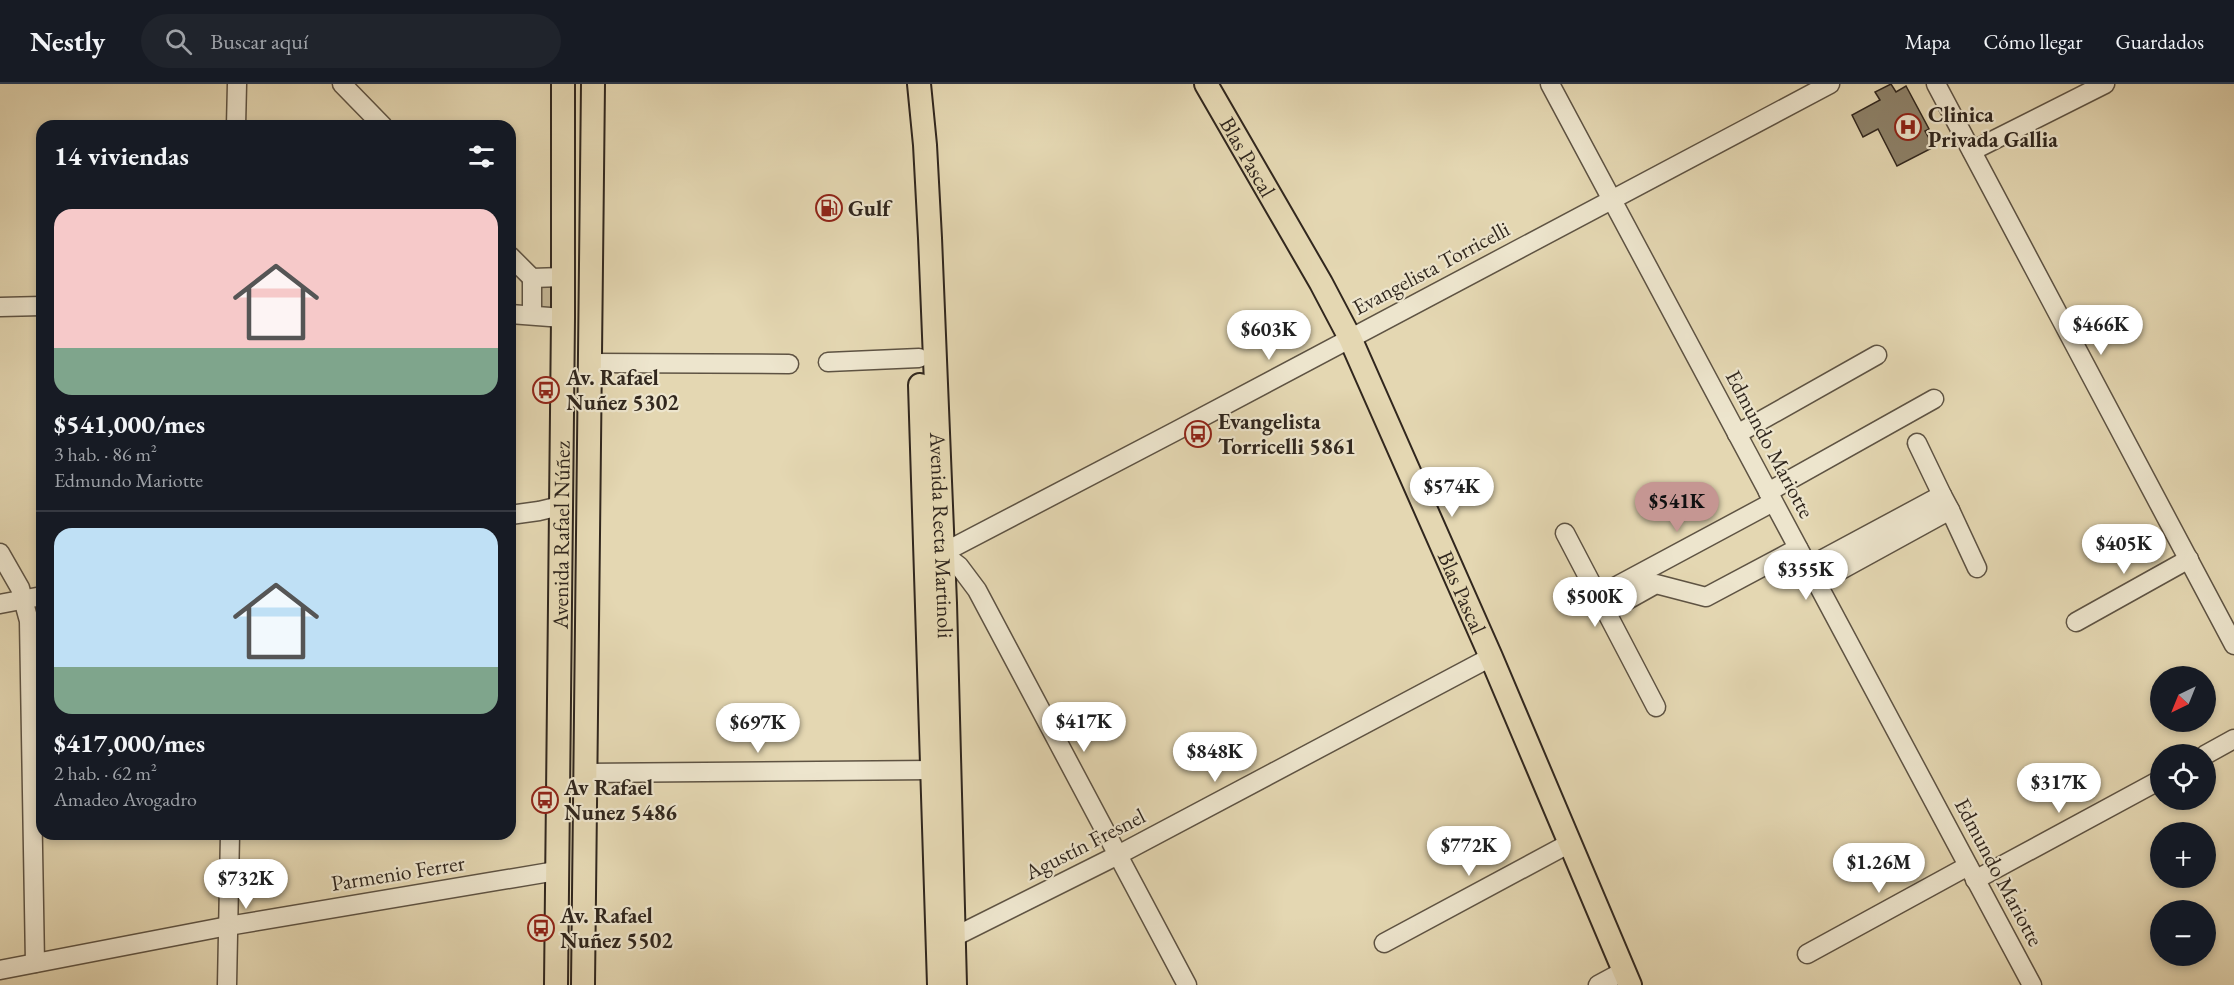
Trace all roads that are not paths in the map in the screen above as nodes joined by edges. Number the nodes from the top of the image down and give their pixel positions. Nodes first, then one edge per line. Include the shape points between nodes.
1 (237, 84) edge
2 (342, 84) edge
3 (563, 84) edge
4 (593, 84) edge
5 (904, 84) edge
6 (919, 84) edge
7 (1206, 84) edge
8 (1550, 84) edge
9 (1830, 84) edge
10 (1936, 84) edge
11 (2105, 84) edge
12 (236, 120) edge
13 (377, 120) edge
14 (1972, 151) junction
15 (1612, 200) junction
16 (590, 250) junction
17 (516, 262) edge
18 (562, 277) junction
19 (532, 278) junction
20 (36, 306) edge
21 (0, 307) edge
22 (516, 314) edge
23 (532, 315) junction
24 (563, 318) junction
25 (1350, 338) junction
26 (1877, 356) dead end
27 (919, 358) junction
28 (828, 362) dead end
29 (590, 363) junction
30 (789, 364) dead end
31 (1934, 399) dead end
32 (1737, 434) junction
33 (1917, 443) dead end
34 (588, 469) junction
35 (1771, 497) junction
36 (1946, 503) junction
37 (560, 506) junction
38 (516, 514) edge
39 (1565, 533) dead end
40 (1798, 548) junction
41 (0, 553) edge
42 (934, 557) junction
43 (2189, 560) junction
44 (1977, 568) dead end
45 (1813, 575) junction
46 (1652, 577) junction
47 (36, 597) edge
48 (24, 599) junction
49 (0, 604) edge
50 (1602, 604) junction
51 (2076, 622) dead end
52 (2234, 645) edge
53 (1491, 657) junction
54 (1656, 707) dead end
55 (2234, 740) edge
56 (2216, 749) edge
57 (932, 770) junction
58 (585, 773) junction
59 (2150, 785) edge
60 (230, 840) edge
61 (1570, 843) junction
62 (1118, 855) junction
63 (556, 871) junction
64 (1972, 873) junction
65 (228, 926) junction
66 (954, 937) junction
67 (1384, 943) dead end
68 (1807, 954) dead end
69 (35, 963) junction
70 (0, 970) edge
71 (1627, 978) edge
72 (227, 985) edge
73 (556, 985) edge
74 (584, 985) edge
75 (939, 985) edge
76 (955, 985) edge
77 (1187, 985) edge
78 (1598, 985) edge
79 (2032, 985) edge

1 - 12 street
2 - 13 street
3 - 18 main road, Avenida Rafael Núñez
4 - 16 main road, Avenida Rafael Núñez
5 - 27 main road, Avenida Recta Martinoli
6 - 42 main road, Avenida Recta Martinoli via 930,238
7 - 25 main road, Blas Pascal
8 - 15 street, Edmundo Mariotte
9 - 15 street, Evangelista Torricelli
10 - 14 street
11 - 14 street
14 - 43 street
15 - 25 street, Evangelista Torricelli
15 - 32 street, Edmundo Mariotte
16 - 18 main road via 582,266
16 - 29 main road, Avenida Rafael Núñez
17 - 19 street
18 - 19 street
18 - 24 main road, Avenida Rafael Núñez
19 - 23 street
20 - 21 street
22 - 23 street
23 - 24 street
24 - 34 main road via 571,322 577,338 576,444
24 - 37 main road, Avenida Rafael Núñez
25 - 42 street, Evangelista Torricelli
25 - 53 main road, Blas Pascal
26 - 32 street
27 - 28 street
27 - 42 main road, Avenida Recta Martinoli via 921,439 929,458
29 - 30 street
29 - 34 main road, Avenida Rafael Núñez
31 - 35 street
32 - 35 street, Edmundo Mariotte
33 - 36 street
34 - 58 main road, Avenida Rafael Núñez
35 - 40 street, Edmundo Mariotte
35 - 46 street
36 - 44 street
36 - 45 street
37 - 38 street
37 - 63 main road, Avenida Rafael Núñez
39 - 50 street
40 - 45 street, Edmundo Mariotte
40 - 46 street via 1706,597
41 - 48 street
42 - 57 main road, Avenida Recta Martinoli
42 - 62 street via 959,566 977,590
42 - 66 main road, Avenida Recta Martinoli
43 - 51 street
43 - 52 street
45 - 64 street, Edmundo Mariotte
46 - 50 street
47 - 48 street
48 - 49 street
48 - 69 street via 29,621
50 - 54 street
53 - 61 main road, Blas Pascal
53 - 62 street, Agustín Fresnel
55 - 56 street
57 - 58 street
57 - 75 main road, Avenida Recta Martinoli
58 - 74 main road, Avenida Rafael Núñez
59 - 64 street
60 - 65 street
61 - 67 street
61 - 71 main road, Blas Pascal
62 - 66 street, Agustín Fresnel
62 - 77 street
63 - 65 street, Parmenio Ferrer
63 - 73 main road, Avenida Rafael Núñez
64 - 68 street
64 - 79 street, Edmundo Mariotte
65 - 69 street, Parmenio Ferrer
65 - 72 street
66 - 76 main road, Avenida Recta Martinoli
69 - 70 street, Parmenio Ferrer
71 - 78 street

